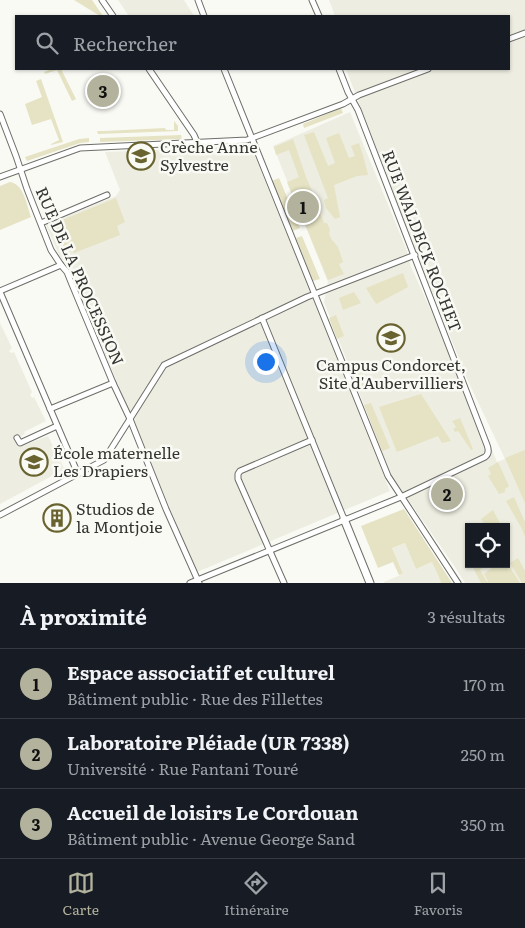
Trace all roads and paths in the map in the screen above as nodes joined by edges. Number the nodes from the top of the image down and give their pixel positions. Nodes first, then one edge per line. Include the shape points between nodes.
1 (102, 0) edge
2 (198, 0) edge
3 (312, 0) edge
4 (112, 15) edge
5 (204, 15) edge
6 (319, 15) edge
7 (525, 33) edge
8 (510, 39) edge
9 (150, 70) edge
10 (224, 70) edge
11 (339, 70) edge
12 (425, 70) edge
13 (352, 99) junction
14 (0, 114) edge
15 (252, 139) junction
16 (197, 142) junction
17 (20, 169) junction
18 (0, 177) edge
19 (107, 195) dead end
20 (41, 223) junction
21 (415, 255) junction
22 (60, 265) junction
23 (0, 291) edge
24 (316, 294) junction
25 (262, 318) junction
26 (113, 383) junction
27 (51, 411) junction
28 (130, 419) junction
29 (57, 426) junction
30 (17, 438) dead end
31 (312, 440) junction
32 (78, 474) junction
33 (402, 497) junction
34 (0, 515) edge
35 (344, 519) junction
36 (270, 550) junction
37 (198, 581) edge
38 (190, 583) edge
39 (284, 583) edge
40 (370, 583) edge
41 (458, 583) edge

1 - 4 street
2 - 5 street
3 - 6 street
7 - 8 street
9 - 16 street
10 - 15 street
11 - 13 street, RUE WALDECK ROCHET
12 - 13 street
13 - 15 street
13 - 21 street, RUE WALDECK ROCHET
14 - 17 street, RUE DE LA PROCESSION
15 - 16 street
15 - 24 street
16 - 17 street via 80,148
17 - 18 street
17 - 20 street, RUE DE LA PROCESSION
19 - 20 street
20 - 22 street, RUE DE LA PROCESSION
21 - 24 street
21 - 33 street, RUE WALDECK ROCHET via 489,451 485,457
22 - 23 street
22 - 26 street, RUE DE LA PROCESSION via 67,272
23 - 27 street
24 - 25 street
24 - 33 street via 388,476
25 - 28 street via 164,366
25 - 31 street
26 - 27 street
26 - 28 street, RUE DE LA PROCESSION
27 - 29 street
28 - 32 street via 104,460
28 - 37 street, RUE DE LA PROCESSION
29 - 30 street via 20,443
29 - 32 street
31 - 35 street
31 - 36 street via 238,474
32 - 34 street
33 - 35 street
33 - 41 street
35 - 36 street
35 - 40 street
36 - 37 street
36 - 39 street
37 - 38 street

